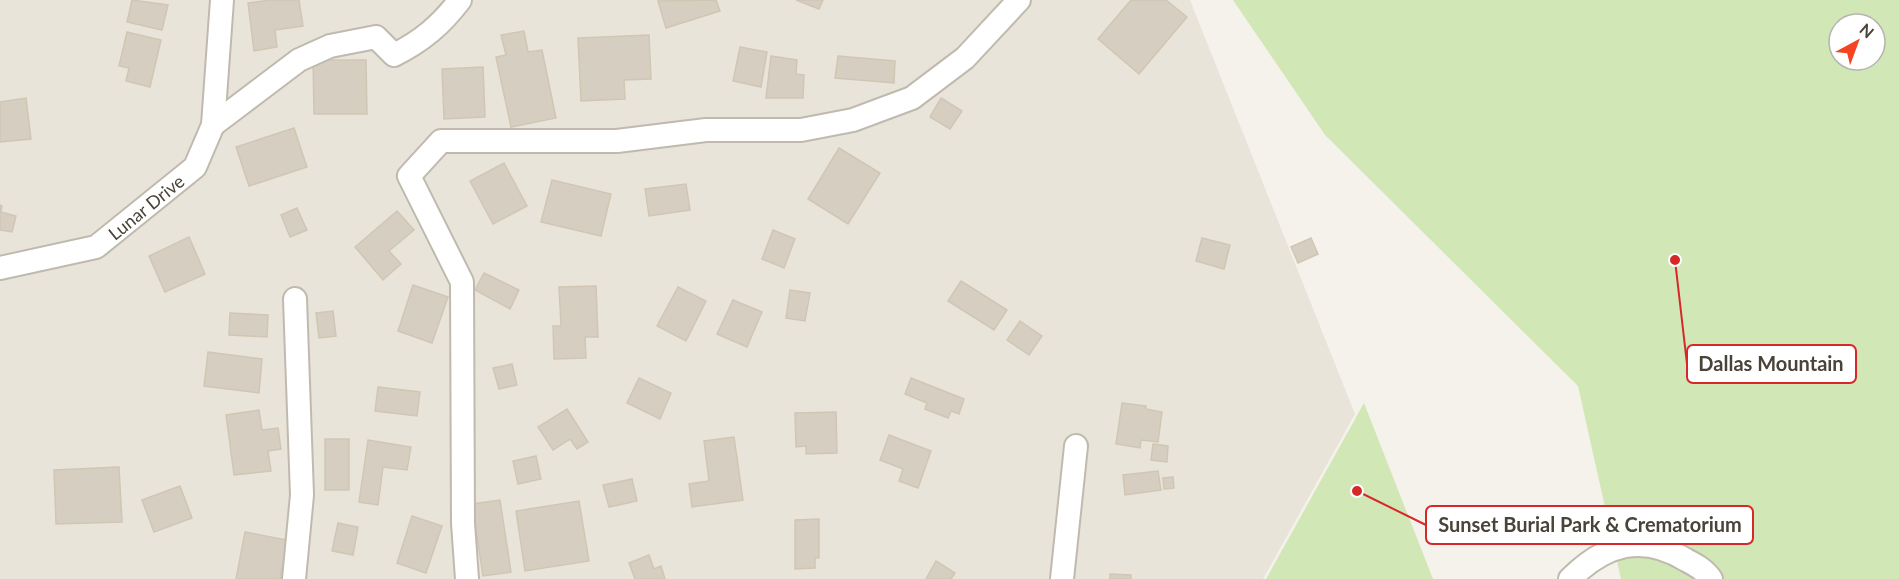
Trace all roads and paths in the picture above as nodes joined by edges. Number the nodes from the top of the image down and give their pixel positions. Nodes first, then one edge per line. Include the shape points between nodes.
1 (222, 0) edge
2 (460, 0) edge
3 (1019, 0) edge
4 (213, 125) junction
5 (0, 268) edge
6 (295, 298) dead end
7 (1076, 446) dead end
8 (294, 579) edge
9 (467, 579) edge
10 (1062, 579) edge
11 (1570, 579) edge
12 (1712, 579) edge

1 - 4 street, Lunar Drive
2 - 4 street via 420,42 394,55 376,37 330,46 299,60
3 - 9 street via 965,58 912,98 853,120 801,130 706,129 616,141 441,141 410,176 462,282 463,523
4 - 5 street, Lunar Drive via 195,167 96,247
6 - 8 street via 302,495
7 - 10 street
11 - 12 street via 1588,562 1630,543 1668,549

